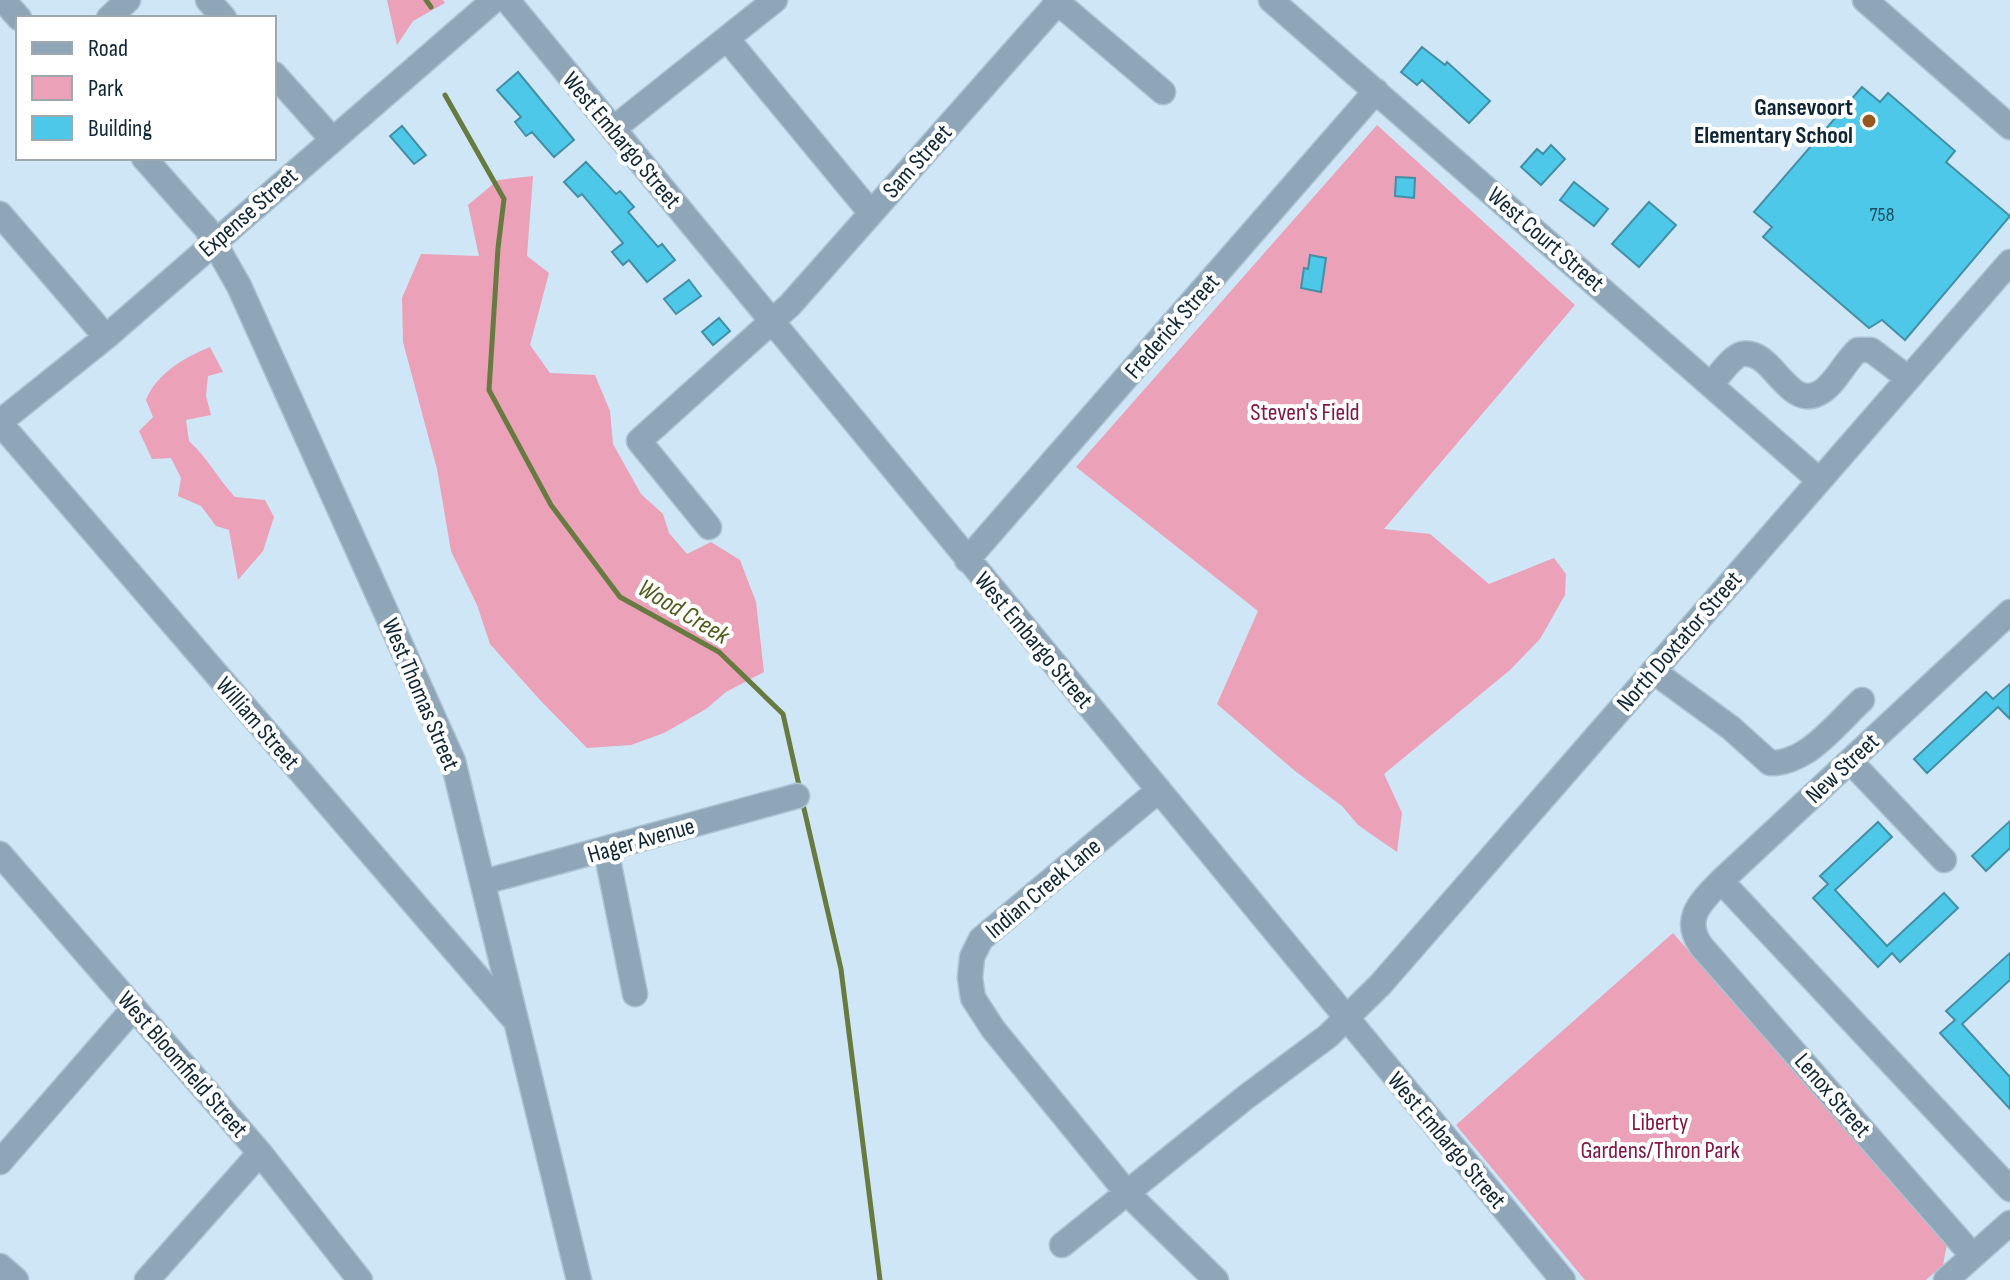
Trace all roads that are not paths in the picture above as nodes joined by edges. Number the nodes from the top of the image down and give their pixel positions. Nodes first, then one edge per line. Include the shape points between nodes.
1 (3, 0) edge
2 (128, 0) edge
3 (208, 0) edge
4 (494, 0) edge
5 (507, 0) edge
6 (775, 0) edge
7 (1271, 0) edge
8 (1865, 0) edge
9 (1057, 1) edge
10 (17, 16) edge
11 (111, 16) edge
12 (222, 16) edge
13 (728, 40) junction
14 (276, 76) edge
15 (1376, 91) junction
16 (1163, 92) dead end
17 (2010, 127) edge
18 (613, 129) junction
19 (332, 139) junction
20 (146, 160) edge
21 (871, 213) junction
22 (0, 214) edge
23 (215, 241) junction
24 (2010, 262) edge
25 (773, 322) junction
26 (106, 337) junction
27 (1908, 378) junction
28 (1711, 384) junction
29 (0, 422) edge
30 (1819, 480) junction
31 (709, 527) dead end
32 (967, 560) junction
33 (2006, 624) edge
34 (1653, 671) junction
35 (1862, 700) dead end
36 (1850, 761) junction
37 (1159, 790) junction
38 (797, 796) dead end
39 (606, 850) junction
40 (1944, 860) dead end
41 (4, 868) edge
42 (1721, 881) junction
43 (484, 882) junction
44 (1694, 935) joint
45 (635, 994) dead end
46 (134, 1008) junction
47 (1347, 1019) junction
48 (517, 1022) junction
49 (260, 1153) junction
50 (0, 1162) edge
51 (2010, 1189) edge
52 (1128, 1194) junction
53 (2010, 1223) edge
54 (1062, 1245) dead end
55 (1973, 1256) junction
56 (0, 1266) edge
57 (16, 1280) edge
58 (147, 1280) edge
59 (360, 1280) edge
60 (579, 1280) edge
61 (1216, 1280) edge
62 (1563, 1280) edge
63 (1946, 1280) edge

1 - 10 street
2 - 11 street
3 - 12 street
4 - 19 street, Expense Street
5 - 18 street, West Embargo Street
6 - 13 street
7 - 15 street, West Court Street
8 - 17 street
9 - 16 street
9 - 21 street, Sam Street
13 - 18 street
13 - 21 street
14 - 19 street
15 - 28 street, West Court Street
15 - 32 street, Frederick Street
18 - 25 street, West Embargo Street
19 - 23 street, Expense Street
20 - 23 street, West Thomas Street
21 - 25 street, Sam Street
22 - 26 street
23 - 26 street, Expense Street
23 - 43 street, West Thomas Street via 453,761
24 - 27 street, North Doxtator Street
25 - 31 street, Sam Street via 639,441
25 - 32 street, West Embargo Street
26 - 29 street, Expense Street
27 - 28 street via 1871,350 1858,350 1823,391 1811,396 1790,388 1757,355 1736,358
27 - 30 street, North Doxtator Street
28 - 30 street, West Court Street
29 - 48 street, William Street
30 - 34 street, North Doxtator Street
32 - 37 street, West Embargo Street
33 - 36 street, New Street
34 - 35 street via 1770,763 1801,757
34 - 47 street, North Doxtator Street
36 - 40 street
36 - 42 street, New Street
37 - 47 street, West Embargo Street
37 - 52 street, Indian Creek Lane via 981,939 970,978 973,998 993,1029
38 - 39 street, Hager Avenue
39 - 43 street, Hager Avenue
39 - 45 street
41 - 46 street, West Bloomfield Street
42 - 44 street, New Street via 1693,917
42 - 51 street
43 - 48 street, West Thomas Street
44 - 55 street, Lenox Street
46 - 49 street, West Bloomfield Street
46 - 50 street
47 - 52 street, North Doxtator Street
47 - 62 street, West Embargo Street
48 - 60 street, West Thomas Street
49 - 58 street
49 - 59 street, West Bloomfield Street
52 - 54 street, North Doxtator Street
52 - 61 street, Indian Creek Lane
53 - 55 street
55 - 63 street
56 - 57 street

